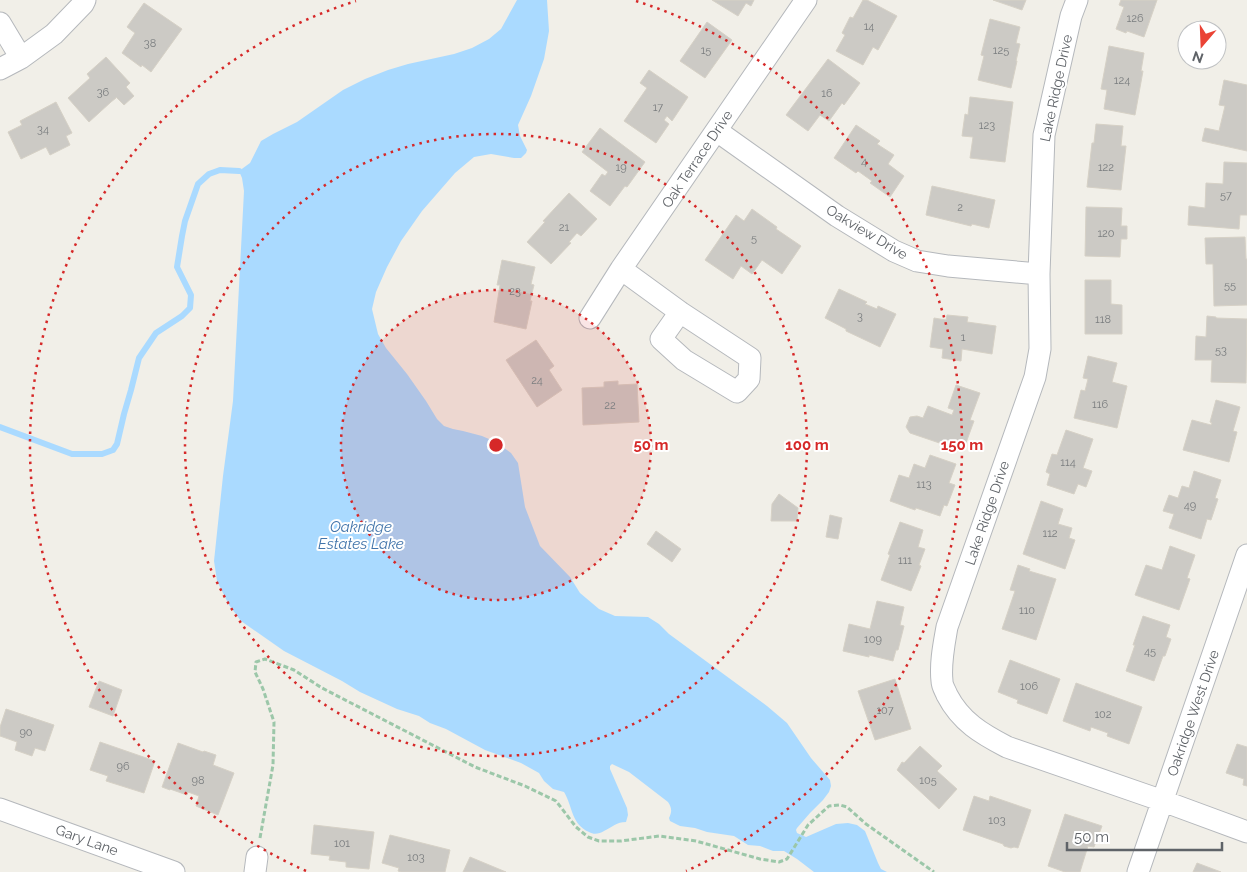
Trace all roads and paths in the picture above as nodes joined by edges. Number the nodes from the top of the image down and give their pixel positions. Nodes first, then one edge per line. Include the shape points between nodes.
1 (86, 0) edge
2 (806, 0) edge
3 (1077, 0) edge
4 (0, 23) edge
5 (21, 58) junction
6 (0, 69) edge
7 (717, 131) junction
8 (622, 269) junction
9 (1039, 274) junction
10 (680, 312) dead end
11 (590, 318) dead end
12 (1247, 555) edge
13 (1162, 800) junction
14 (0, 809) edge
15 (1247, 832) edge
16 (256, 864) edge
17 (174, 872) edge
18 (934, 872) edge
19 (1138, 872) edge

1 - 5 street via 54,34
2 - 7 street, Oak Terrace Drive
3 - 9 street, Lake Ridge Drive via 1044,135
4 - 5 street
5 - 6 street
7 - 8 street, Oak Terrace Drive
7 - 9 street, Oakview Drive via 837,216 894,251 917,260 948,266
8 - 10 street
8 - 11 street, Oak Terrace Drive
9 - 13 street, Lake Ridge Drive via 1040,349 1035,377 947,627 942,683 952,705 967,722 1007,748
12 - 13 street, Oakridge West Drive
13 - 15 street, Lake Ridge Drive
13 - 19 street, Oakridge West Drive
14 - 17 street, Gary Lane
16 - 18 path via 273,765 274,722 255,672 256,662 265,659 294,670 322,688 475,767 556,801 588,837 621,840 659,836 696,841 779,862 787,859 808,825 829,806 840,805

